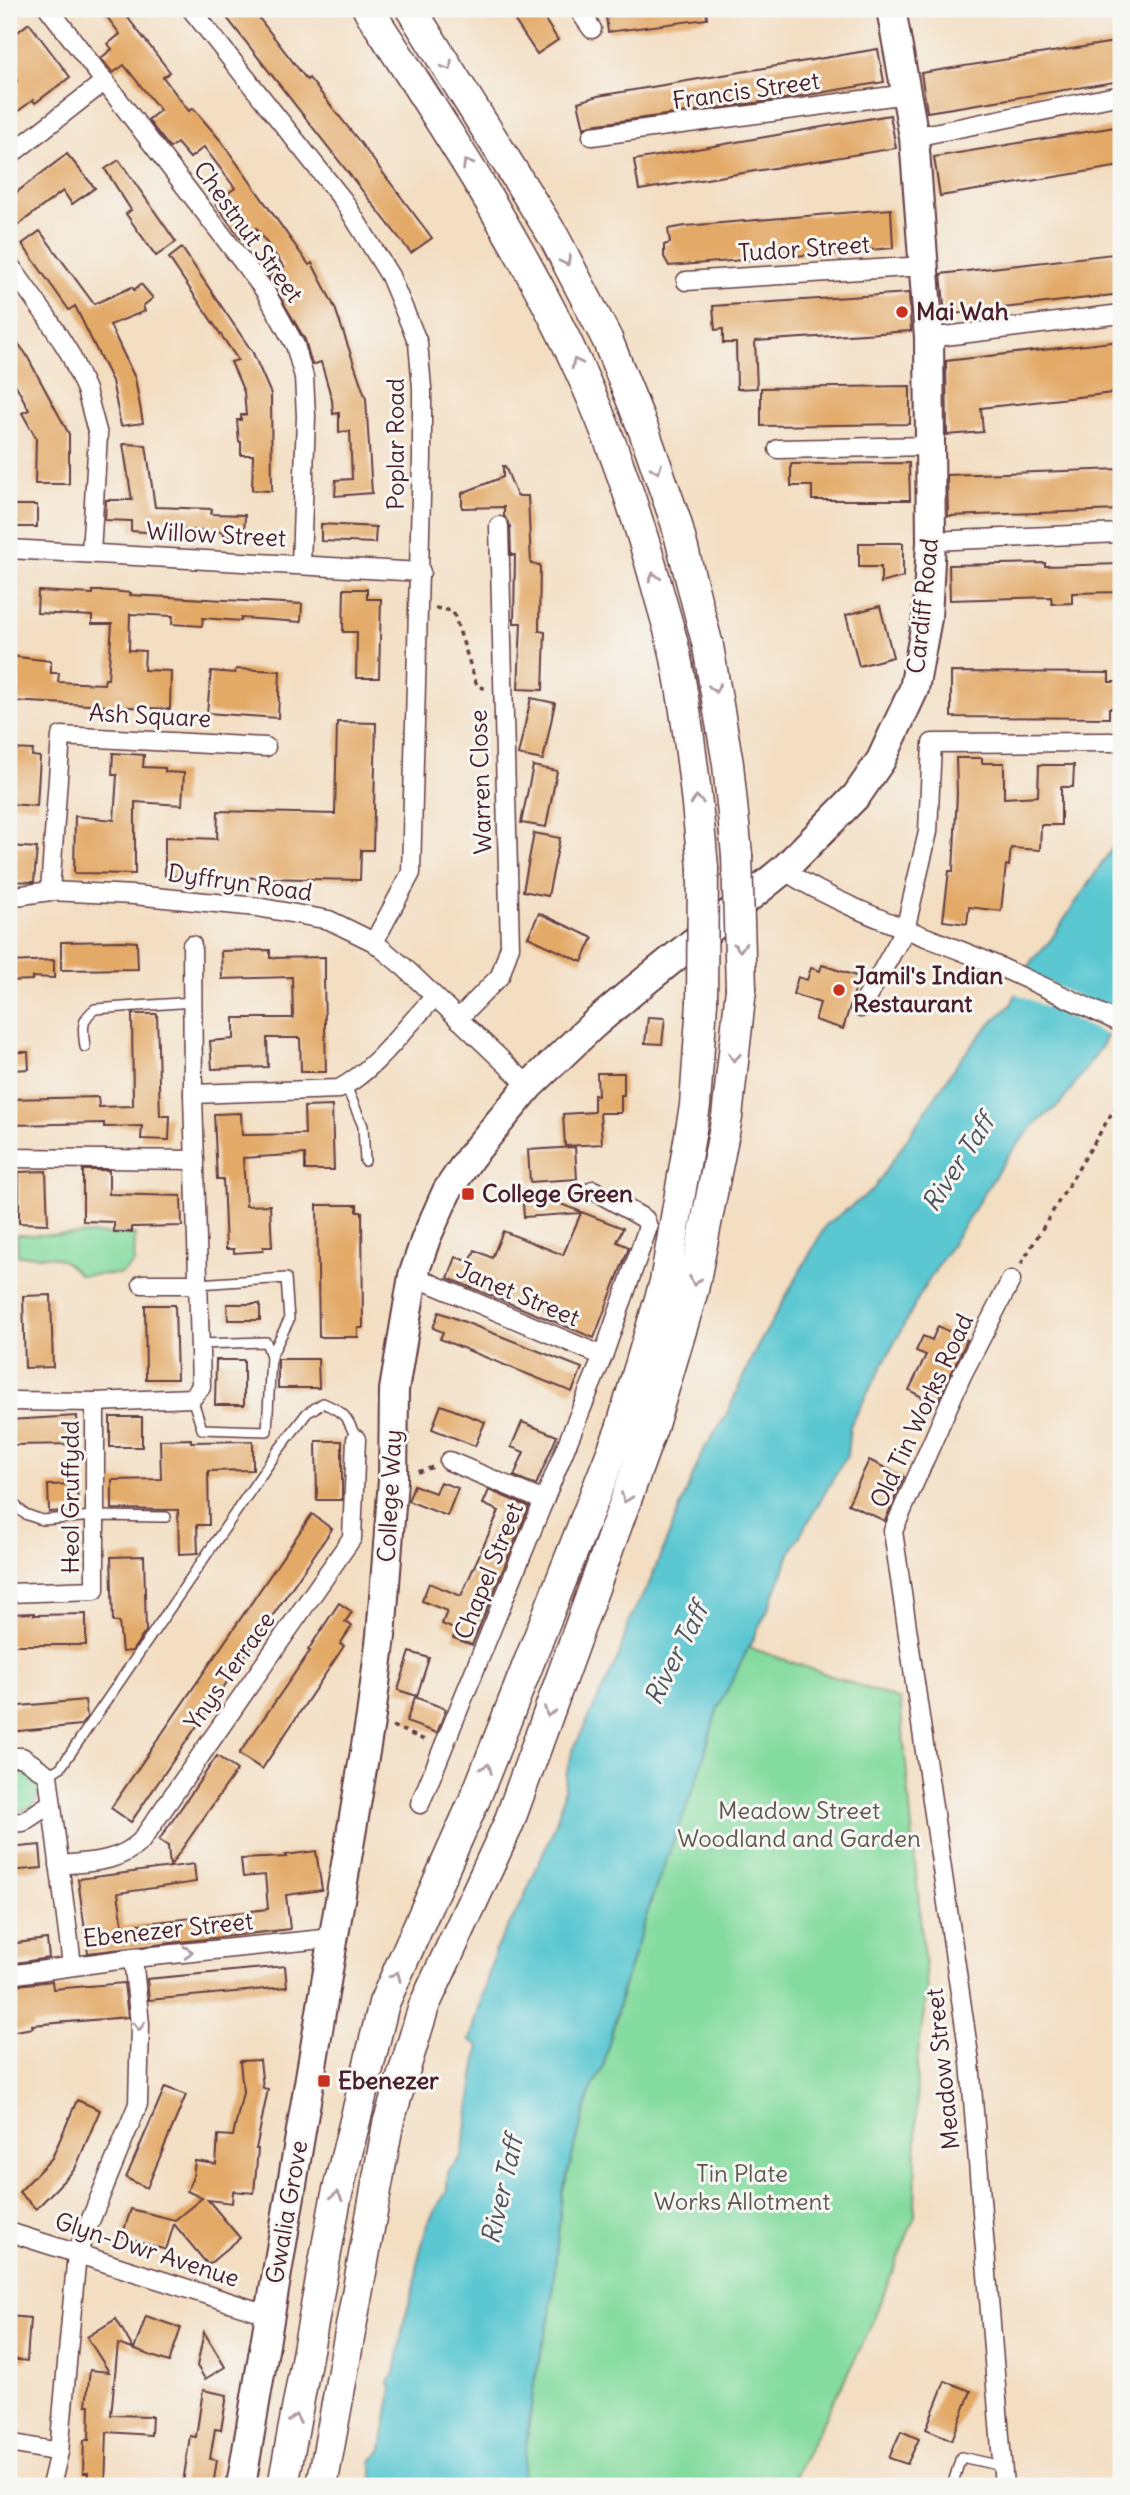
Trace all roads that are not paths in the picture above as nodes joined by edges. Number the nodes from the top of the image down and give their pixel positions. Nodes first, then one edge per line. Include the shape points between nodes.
1 (49, 9) edge
2 (191, 9) edge
3 (368, 9) edge
4 (411, 9) edge
5 (578, 9) edge
6 (898, 11) edge
7 (592, 29) dead end
8 (105, 81) junction
9 (907, 94) junction
10 (1121, 95) edge
11 (592, 136) dead end
12 (914, 137) junction
13 (9, 156) edge
14 (9, 264) edge
15 (924, 266) junction
16 (686, 281) dead end
17 (1121, 314) edge
18 (929, 338) junction
19 (931, 446) junction
20 (778, 449) dead end
21 (499, 526) dead end
22 (1121, 533) edge
23 (931, 541) junction
24 (9, 549) edge
25 (91, 553) junction
26 (301, 564) junction
27 (421, 572) junction
28 (1112, 742) dead end
29 (266, 747) dead end
30 (783, 870) junction
31 (50, 891) junction
32 (9, 897) edge
33 (905, 930) junction
34 (374, 942) junction
35 (192, 945) dead end
36 (435, 997) junction
37 (193, 1002) junction
38 (861, 1008) dead end
39 (458, 1019) junction
40 (1121, 1023) edge
41 (85, 1047) dead end
42 (346, 1086) junction
43 (529, 1086) junction
44 (193, 1094) junction
45 (9, 1158) edge
46 (195, 1160) junction
47 (365, 1161) dead end
48 (593, 1190) dead end
49 (414, 1276) junction
50 (1011, 1280) road end
51 (142, 1284) dead end
52 (198, 1284) junction
53 (200, 1344) junction
54 (271, 1356) junction
55 (603, 1356) junction
56 (192, 1398) junction
57 (9, 1401) edge
58 (95, 1402) junction
59 (356, 1439) joint
60 (449, 1461) road end
61 (9, 1500) edge
62 (544, 1501) junction
63 (95, 1516) junction
64 (166, 1517) dead end
65 (9, 1593) edge
66 (910, 1649) joint
67 (9, 1757) edge
68 (48, 1775) junction
69 (50, 1804) junction
70 (420, 1804) dead end
71 (9, 1823) edge
72 (59, 1865) junction
73 (333, 1938) junction
74 (134, 1958) junction
75 (72, 1965) junction
76 (9, 1975) edge
77 (9, 2232) edge
78 (77, 2253) junction
79 (270, 2315) junction
80 (9, 2444) edge
81 (59, 2452) junction
82 (1002, 2466) junction
83 (51, 2486) edge
84 (241, 2486) edge
85 (282, 2486) edge
86 (322, 2486) edge
87 (952, 2486) edge
88 (1004, 2486) edge

1 - 8 street, Chestnut Street
2 - 27 street, Poplar Road via 343,200 390,276 418,343
85 -> 3 highway, bridge via 336,2198 384,2003 475,1799 616,1442 665,1282 695,1106 702,1002 703,868 694,769 674,651 642,532 581,373 528,267
4 -> 86 highway, bridge via 554,237 607,339 676,522 708,646 728,764 737,855 741,989 727,1117 694,1290 652,1428 508,1825 424,2006 388,2124
5 - 7 street
6 - 9 main road, Cardiff Road
8 - 13 street
8 - 26 street, Chestnut Street via 265,291 295,345 304,377 306,416
9 - 11 street, Francis Street
9 - 12 main road, Cardiff Road
10 - 12 street
12 - 15 main road, Cardiff Road
14 - 25 street via 70,354 86,390 97,435
15 - 16 street, Tudor Street
15 - 18 main road, Cardiff Road
17 - 18 street
18 - 19 main road, Cardiff Road
19 - 20 street
19 - 23 main road, Cardiff Road
21 - 39 street, Warren Close via 510,946 499,976
22 - 23 street
23 - 30 main road, Cardiff Road via 927,618 914,689 903,715 857,795
24 - 25 street, Willow Street
25 - 26 street, Willow Street
26 - 27 street, Willow Street
27 - 34 street, Poplar Road via 411,873
28 - 33 street via 932,743 928,832
29 - 31 street, Ash Square via 61,736
30 - 33 street via 815,890
30 - 43 main road, Cardiff Road via 633,991
31 - 32 street, Dyffryn Road
31 - 34 street, Dyffryn Road via 257,906 329,920
33 - 38 street
33 - 40 street via 984,960
34 - 36 street, Dyffryn Road
35 - 37 street
36 - 39 street, Dyffryn Road
36 - 42 street via 376,1061
37 - 41 lane via 95,1009 82,1024
37 - 44 street
39 - 43 street, Dyffryn Road
42 - 44 street via 322,1091
42 - 47 lane via 363,1126
43 - 49 main road, College Way via 447,1191
44 - 46 street
45 - 46 street
46 - 52 street
48 - 55 street, Chapel Street via 645,1219 648,1227
49 - 55 street, Janet Street
49 - 73 main road, College Way via 394,1390 393,1480 381,1636
50 - 66 street, Old Tin Works Road via 962,1375 893,1531
51 - 52 street
52 - 53 street
52 - 54 lane via 286,1278 289,1320
53 - 54 lane via 266,1342
53 - 56 street via 201,1387
54 - 56 lane via 267,1431 202,1430
55 - 62 street, Chapel Street
56 - 58 street, Heol Gruffydd
57 - 58 street, Heol Gruffydd
58 - 63 street, Heol Gruffydd
59 - 68 lane via 340,1410 323,1403 307,1413 61,1767
59 - 72 street, Ynys Terrace via 352,1538 188,1774 129,1852 112,1859
60 - 62 street
61 - 63 lane via 41,1520
62 - 70 street, Chapel Street
63 - 64 lane
63 - 65 street, Heol Gruffydd via 95,1590
66 - 82 street, Meadow Street via 970,2062
67 - 68 street via 22,1757
68 - 69 street
69 - 71 street via 23,1822
69 - 72 street
72 - 75 street
74 -> 73 street, Ebenezer Street
73 - 79 main road, Gwalia Grove
74 - 75 street, Ebenezer Street
74 -> 78 street via 140,2024 138,2104
75 - 76 street, Ebenezer Street
77 - 78 street, Glyn-Dwr Avenue
78 - 79 street, Glyn-Dwr Avenue
78 - 81 street
79 - 84 main road, Gwalia Grove
80 - 81 street
81 - 83 street
82 - 87 lane via 961,2457
82 - 88 street, Meadow Street

